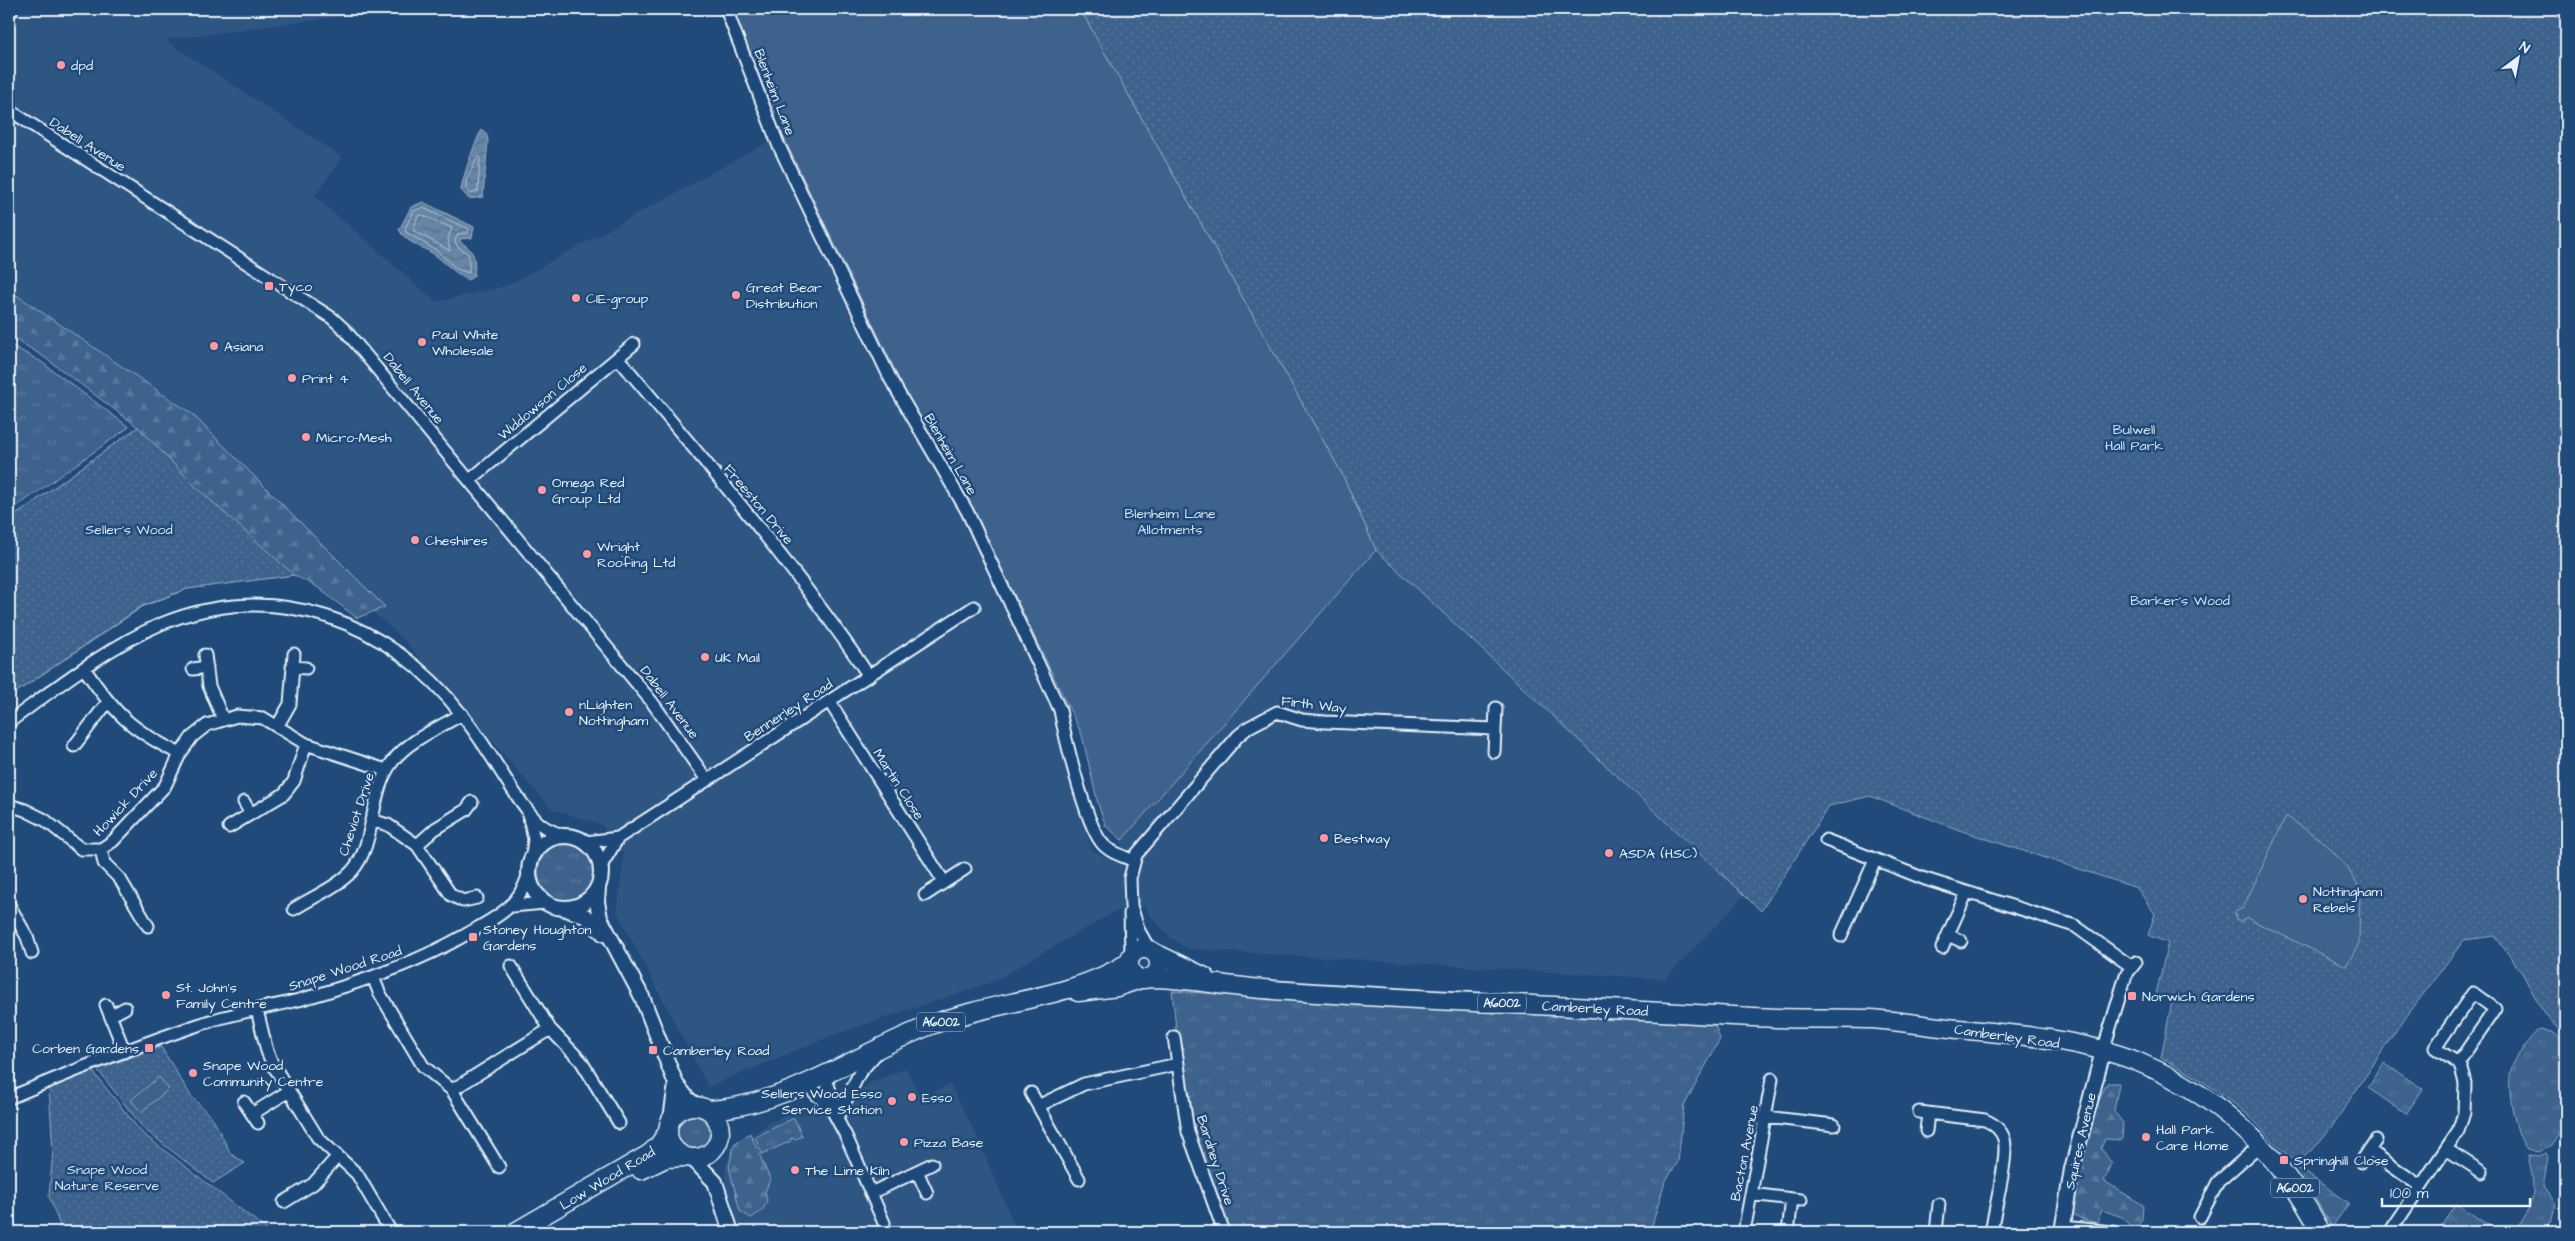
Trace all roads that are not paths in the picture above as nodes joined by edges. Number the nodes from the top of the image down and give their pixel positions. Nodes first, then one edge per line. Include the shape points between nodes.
1 (12, 9) edge
2 (726, 9) edge
3 (9, 14) edge
4 (9, 110) edge
5 (634, 344) dead end
6 (618, 358) junction
7 (470, 480) junction
8 (974, 607) dead end
9 (294, 654) dead end
10 (205, 655) dead end
11 (207, 667) junction
12 (292, 667) junction
13 (84, 668) junction
14 (306, 668) dead end
15 (194, 669) dead end
16 (869, 676) junction
17 (829, 701) junction
18 (108, 703) junction
19 (1496, 708) dead end
20 (462, 714) junction
21 (223, 719) junction
22 (9, 722) edge
23 (278, 725) junction
24 (1495, 729) junction
25 (306, 744) junction
26 (74, 746) dead end
27 (1494, 752) dead end
28 (180, 754) junction
29 (386, 770) junction
30 (707, 780) junction
31 (244, 802) dead end
32 (9, 805) edge
33 (470, 810) dead end
34 (527, 812) junction
35 (251, 814) junction
36 (371, 820) junction
37 (229, 827) dead end
38 (1844, 834) dead end
39 (562, 835) junction
40 (618, 838) junction
41 (1826, 840) dead end
42 (586, 842) junction
43 (416, 845) junction
44 (1839, 845) junction
45 (101, 849) junction
46 (532, 855) junction
47 (1875, 860) junction
48 (1134, 861) junction
49 (601, 866) junction
50 (965, 869) dead end
51 (528, 876) junction
52 (944, 882) junction
53 (598, 888) junction
54 (1967, 892) junction
55 (296, 893) dead end
56 (145, 894) dead end
57 (925, 895) dead end
58 (477, 898) dead end
59 (134, 901) junction
60 (463, 901) junction
61 (545, 903) junction
62 (9, 905) edge
63 (512, 906) junction
64 (1131, 906) junction
65 (566, 908) junction
66 (460, 913) dead end
67 (148, 926) dead end
68 (1948, 935) junction
69 (1841, 936) dead end
70 (610, 939) junction
71 (1961, 941) dead end
72 (1942, 948) dead end
73 (1152, 951) junction
74 (32, 953) dead end
75 (1130, 959) junction
76 (511, 966) dead end
77 (373, 977) junction
78 (1145, 978) junction
79 (1227, 984) junction
80 (1065, 992) junction
81 (125, 1008) dead end
82 (257, 1010) junction
83 (550, 1029) junction
84 (1174, 1037) dead end
85 (884, 1045) junction
86 (124, 1050) junction
87 (2103, 1052) junction
88 (2458, 1063) junction
89 (1178, 1064) junction
90 (824, 1074) junction
91 (1772, 1079) dead end
92 (805, 1083) junction
93 (676, 1084) junction
94 (452, 1090) junction
95 (289, 1091) junction
96 (1031, 1093) dead end
97 (9, 1098) edge
98 (244, 1102) dead end
99 (747, 1106) junction
100 (1038, 1106) junction
101 (702, 1108) junction
102 (839, 1114) junction
103 (1766, 1117) junction
104 (1829, 1120) dead end
105 (619, 1123) dead end
106 (669, 1126) junction
107 (1926, 1131) dead end
108 (846, 1136) junction
109 (719, 1137) junction
110 (2261, 1144) junction
111 (2446, 1149) junction
112 (338, 1156) junction
113 (689, 1158) junction
114 (2361, 1162) dead end
115 (932, 1164) dead end
116 (499, 1167) dead end
117 (917, 1171) junction
118 (2482, 1172) dead end
119 (1079, 1179) dead end
120 (2420, 1186) junction
121 (871, 1193) junction
122 (927, 1193) dead end
123 (1751, 1194) junction
124 (284, 1202) dead end
125 (1939, 1204) dead end
126 (2200, 1217) dead end
127 (884, 1223) dead end
128 (2063, 1229) edge
129 (1792, 1231) edge
130 (391, 1232) edge
131 (516, 1232) edge
132 (533, 1232) edge
133 (731, 1232) edge
134 (1224, 1232) edge
135 (1744, 1232) edge
136 (1936, 1232) edge
137 (1991, 1232) edge
138 (2113, 1232) edge
139 (2321, 1232) edge
140 (2390, 1232) edge

1 - 3 street
2 - 48 street, Blenheim Lane via 782,152 891,380 967,511 1060,710 1097,836 1106,847
4 - 7 street, Dabell Avenue via 332,318
5 - 6 street, Widdowson Close
6 - 7 street, Widdowson Close
6 - 16 street, Freeston Drive via 781,554
7 - 30 street, Dabell Avenue via 652,702
8 - 16 street, Bennerley Road
9 - 12 street
10 - 11 street
11 - 15 street
11 - 21 street via 209,686
12 - 14 street
12 - 23 street via 289,709
13 - 18 street
13 - 20 street via 161,625 195,613 235,606 272,605 310,610 350,624 372,636 428,677
13 - 22 street
16 - 17 street, Bennerley Road
17 - 30 street, Bennerley Road
17 - 52 street, Martin Close
18 - 26 street
18 - 28 street via 151,740
19 - 24 street
20 - 29 street, Cheviot Drive via 401,752
20 - 34 street
21 - 23 street, Howick Drive via 250,716
21 - 28 street, Howick Drive via 192,737
23 - 25 street, Howick Drive
24 - 27 street
24 - 48 street, Firth Way via 1325,722 1302,720 1277,712 1238,736 1140,849
25 - 29 street, Howick Drive
25 - 35 street via 290,788
28 - 45 street, Howick Drive via 165,786
29 - 36 street, Cheviot Drive
30 - 40 street, Bennerley Road
31 - 35 street
32 - 45 street, Howick Drive via 45,820 81,849
33 - 43 street via 435,829
34 - 39 street via 544,827
34 - 46 street via 534,839
35 - 37 street
36 - 43 street via 388,825
36 - 55 street, Cheviot Drive via 360,860 352,871 299,906
38 - 44 street
39 - 42 street
39 - 46 street via 542,843
40 - 42 street, Bennerley Road
40 - 49 street, Bennerley Road
41 - 44 street
42 - 49 street via 596,853
43 - 60 street via 450,895
44 - 47 street
45 - 59 street via 104,863 120,879
46 - 51 street
47 - 54 street
47 - 69 street via 1843,917
48 - 64 street via 1130,878
49 - 53 street
50 - 52 street
51 - 61 street via 534,893
51 - 63 street, Snape Wood Road via 521,895
52 - 57 street
53 - 65 street via 582,904
53 - 70 street via 598,910
54 - 68 street
54 - 87 street via 2075,926 2134,964 2126,976
56 - 59 street
58 - 60 street
59 - 67 street
60 - 66 street
61 - 63 street, Snape Wood Road
61 - 65 street
62 - 74 street
63 - 77 street, Snape Wood Road via 429,954
64 - 73 street via 1139,931
64 - 75 street
65 - 70 street via 585,916
68 - 71 street
68 - 72 street
70 - 93 street via 642,997
73 - 75 main road via 1137,950
73 - 78 main road via 1159,965 1156,973
73 - 79 main road, Camberley Road / A6002 via 1186,969
75 - 78 main road via 1131,972
75 - 80 main road, Camberley Road / A6002 via 1104,976
76 - 83 street
77 - 82 street, Snape Wood Road
77 - 94 street via 423,1066
78 - 79 main road, Camberley Road / A6002
78 - 80 main road, Camberley Road / A6002 via 1117,987
79 - 87 main road, Camberley Road / A6002 via 1551,1006 1871,1019 2037,1038
80 - 85 main road, Camberley Road / A6002 via 971,1012
81 - 86 street via 109,1010
82 - 86 street, Snape Wood Road via 213,1020
82 - 95 street via 267,1051
83 - 94 street
83 - 105 street via 581,1060
84 - 89 street, Bardney Drive
85 - 90 main road, Camberley Road / A6002
85 - 102 street via 860,1072
86 - 97 street, Snape Wood Road
87 - 110 main road, A6002 via 2135,1061 2194,1089 2222,1108
87 - 128 street, Squires Avenue via 2072,1169
88 - 88 street via 2495,1009 2472,993 2435,1048
88 - 111 street via 2465,1083 2464,1113 2458,1131
89 - 100 street via 1084,1084
89 - 134 street, Bardney Drive via 1188,1132
90 - 92 main road, Camberley Road / A6002
90 - 102 street
91 - 103 street, Bacton Avenue
92 - 99 main road, Camberley Road / A6002
92 - 108 street via 832,1110
93 - 101 street via 688,1099
93 - 106 street
94 - 116 street
95 - 98 street via 255,1119
95 - 112 street via 318,1138
96 - 100 street
99 - 101 main road, Camberley Road / A6002
99 - 109 main road, Camberley Road / A6002 via 728,1123
100 - 119 street
101 - 106 main road via 682,1108
101 - 109 main road via 718,1122
102 - 108 street
103 - 104 street
103 - 123 street, Bacton Avenue
106 - 113 main road via 672,1148
106 - 131 main road, Low Wood Road via 658,1146 649,1154
107 - 137 street via 1924,1113 1986,1120 1995,1125 2005,1148
108 - 121 street
109 - 113 main road via 710,1153
110 - 126 street via 2218,1182
110 - 139 main road, A6002 via 2300,1196
111 - 118 street
111 - 120 street
112 - 124 street via 313,1184
112 - 130 street via 357,1174
113 - 132 main road, Low Wood Road via 656,1161
113 - 133 street via 715,1182
114 - 120 street via 2373,1145
115 - 117 street
117 - 121 street
117 - 122 street
120 - 140 street
121 - 127 street
123 - 129 street via 1797,1200
123 - 135 street, Bacton Avenue
125 - 136 street
128 - 138 street

